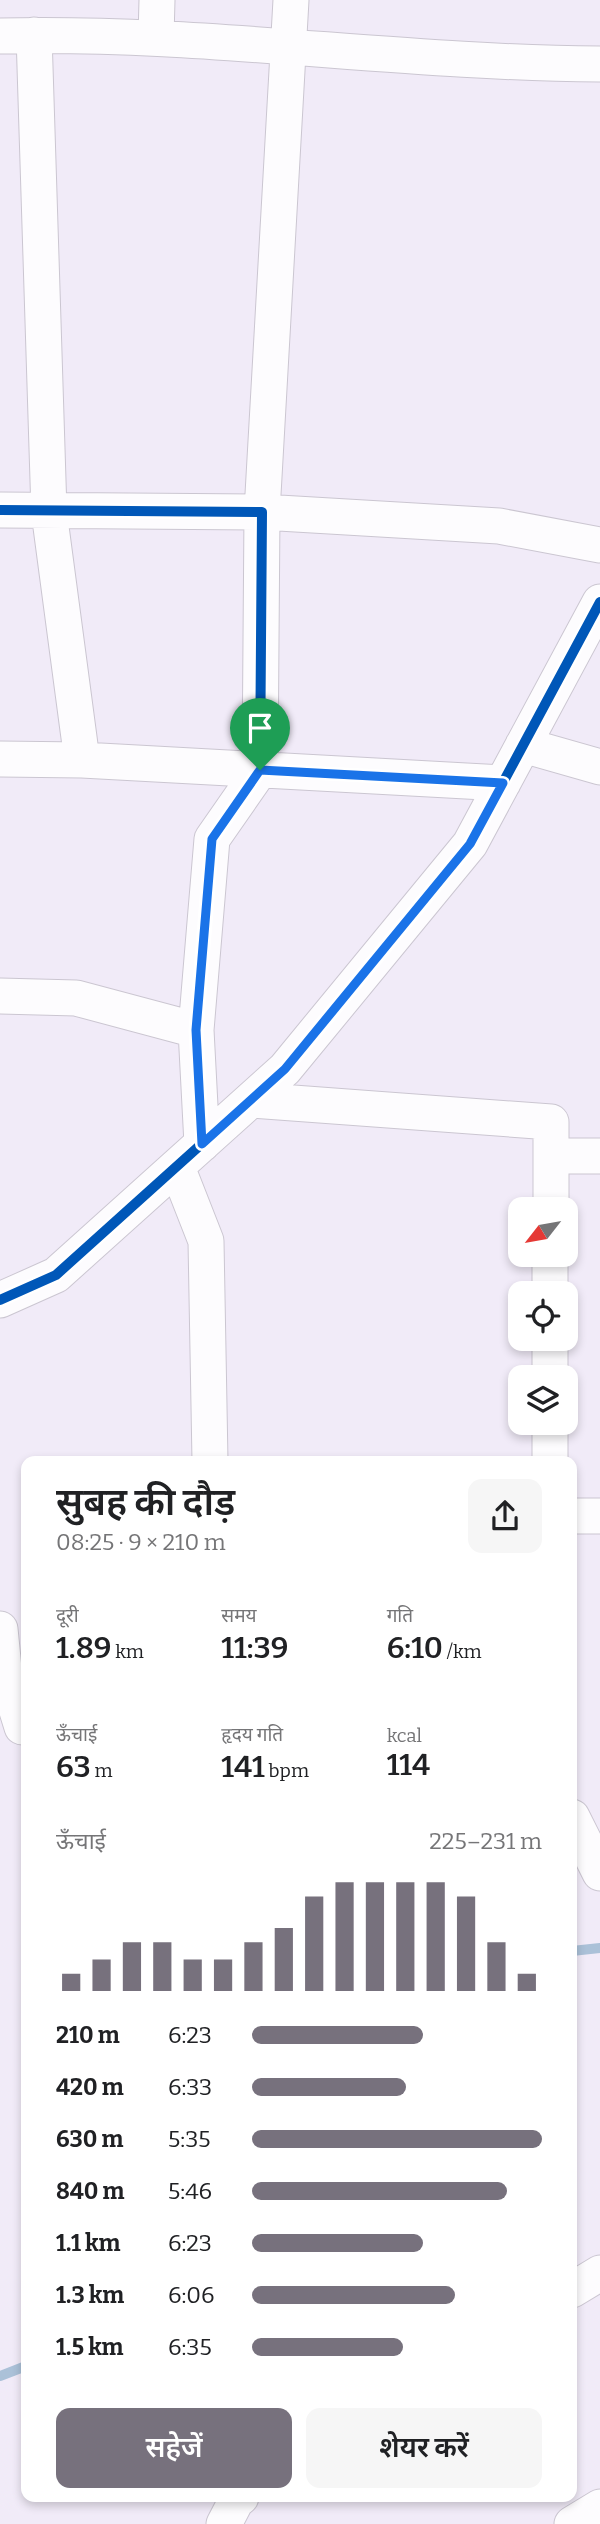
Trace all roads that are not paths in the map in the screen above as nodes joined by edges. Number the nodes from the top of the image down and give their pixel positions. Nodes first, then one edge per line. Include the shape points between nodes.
1 (157, 0) edge
2 (291, 0) edge
3 (17, 35) edge
4 (156, 37) junction
5 (287, 48) junction
6 (600, 64) edge
7 (0, 510) edge
8 (49, 512) junction
9 (262, 512) junction
10 (600, 545) edge
11 (600, 601) edge
12 (523, 745) junction
13 (0, 759) edge
14 (82, 760) junction
15 (600, 766) edge
16 (260, 770) junction
17 (503, 783) junction
18 (0, 996) edge
19 (196, 1030) junction
20 (252, 1100) junction
21 (190, 1155) junction
22 (551, 1156) junction
23 (600, 1156) edge
24 (551, 1197) edge
25 (0, 1300) edge
26 (550, 1435) edge
27 (209, 1456) edge
28 (550, 1456) edge
29 (577, 1516) edge
30 (600, 1516) edge
31 (0, 1629) edge
32 (21, 1724) edge
33 (577, 1828) edge
34 (600, 1873) edge
35 (600, 2273) edge
36 (577, 2287) edge
37 (235, 2502) edge
38 (600, 2507) edge
39 (224, 2524) edge
40 (572, 2524) edge

1 - 4 street
2 - 5 street
3 - 4 street
3 - 8 street
4 - 5 street
5 - 6 street via 496,63
5 - 9 street
7 - 8 street
8 - 9 street
8 - 14 street
9 - 10 street via 499,526
9 - 16 street
11 - 12 street
12 - 15 street
12 - 17 street
13 - 14 street
14 - 16 street
16 - 17 street
16 - 19 street via 212,839
17 - 20 street via 470,844 285,1069
18 - 19 street via 76,998
19 - 21 street
20 - 21 street
20 - 22 street via 551,1122
21 - 25 street via 56,1275
21 - 27 street via 206,1241
22 - 23 street
22 - 24 street
26 - 28 street
29 - 30 street
31 - 32 street via 4,1669
33 - 34 street
35 - 36 street
37 - 39 street
38 - 40 street

